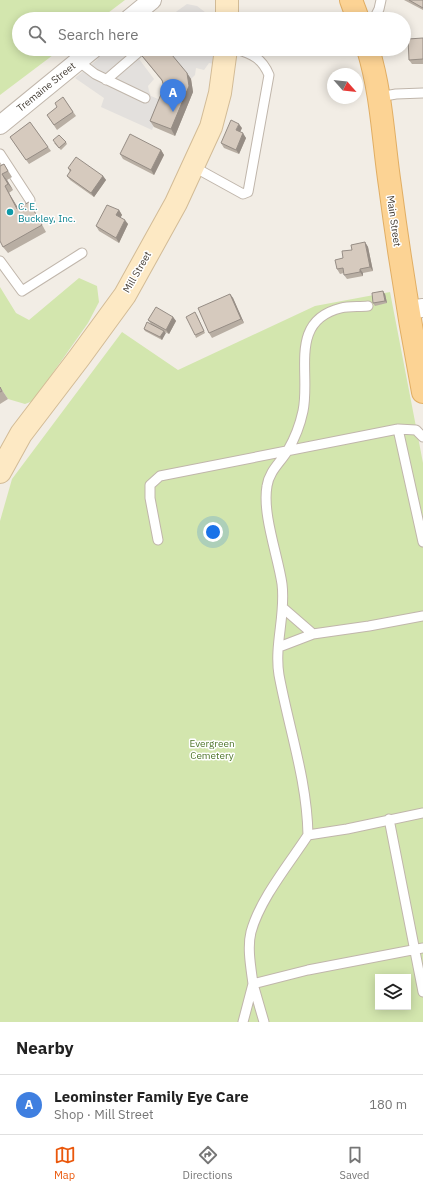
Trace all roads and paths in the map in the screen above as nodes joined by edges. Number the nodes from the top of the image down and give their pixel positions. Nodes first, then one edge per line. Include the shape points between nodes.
1 (152, 0) edge
2 (227, 0) edge
3 (351, 0) edge
4 (381, 0) edge
5 (137, 12) edge
6 (227, 12) edge
7 (355, 12) edge
8 (378, 12) edge
9 (84, 56) edge
10 (134, 56) edge
11 (225, 56) edge
12 (255, 56) edge
13 (370, 56) edge
14 (78, 61) junction
15 (106, 80) junction
16 (423, 93) edge
17 (379, 97) junction
18 (145, 98) dead end
19 (0, 125) edge
20 (0, 154) edge
21 (194, 167) junction
22 (30, 200) dead end
23 (82, 253) dead end
24 (0, 261) edge
25 (368, 306) dead end
26 (416, 309) edge
27 (423, 392) edge
28 (398, 429) junction
29 (423, 437) edge
30 (288, 451) junction
31 (0, 471) edge
32 (158, 540) dead end
33 (423, 542) edge
34 (283, 608) junction
35 (423, 616) edge
36 (313, 634) junction
37 (279, 646) junction
38 (423, 813) edge
39 (389, 819) junction
40 (308, 835) junction
41 (419, 949) edge
42 (253, 984) junction
43 (423, 992) edge
44 (243, 1022) edge
45 (264, 1022) edge

1 - 5 street
2 - 6 main road
3 - 7 main road
4 - 8 lane
9 - 14 street, Tremaine Street
10 - 15 lane
11 - 21 main road, Mill Street via 220,93 211,127
12 - 21 lane via 264,65 268,75 248,192 243,194
13 - 17 main road, Main Street
14 - 15 lane via 89,71
14 - 19 street, Tremaine Street
15 - 18 lane
16 - 17 lane
17 - 26 main road, Main Street via 389,184
20 - 22 lane
21 - 31 main road, Mill Street via 125,295 21,434
23 - 24 lane via 22,291
25 - 30 lane via 341,308 323,315 313,325 306,340 304,409 300,427
26 - 27 main road, Main Street
28 - 29 lane via 416,430
28 - 30 lane
28 - 33 lane
30 - 32 lane via 160,476 150,485
30 - 34 lane via 272,471 267,486 266,504 282,585
34 - 36 lane
34 - 37 lane
35 - 36 lane
36 - 37 lane
37 - 40 lane via 279,673 308,806
38 - 39 lane
39 - 40 lane
39 - 41 lane
40 - 42 lane via 257,914 250,933
41 - 42 lane via 308,970
41 - 43 lane
42 - 44 lane
42 - 45 lane

